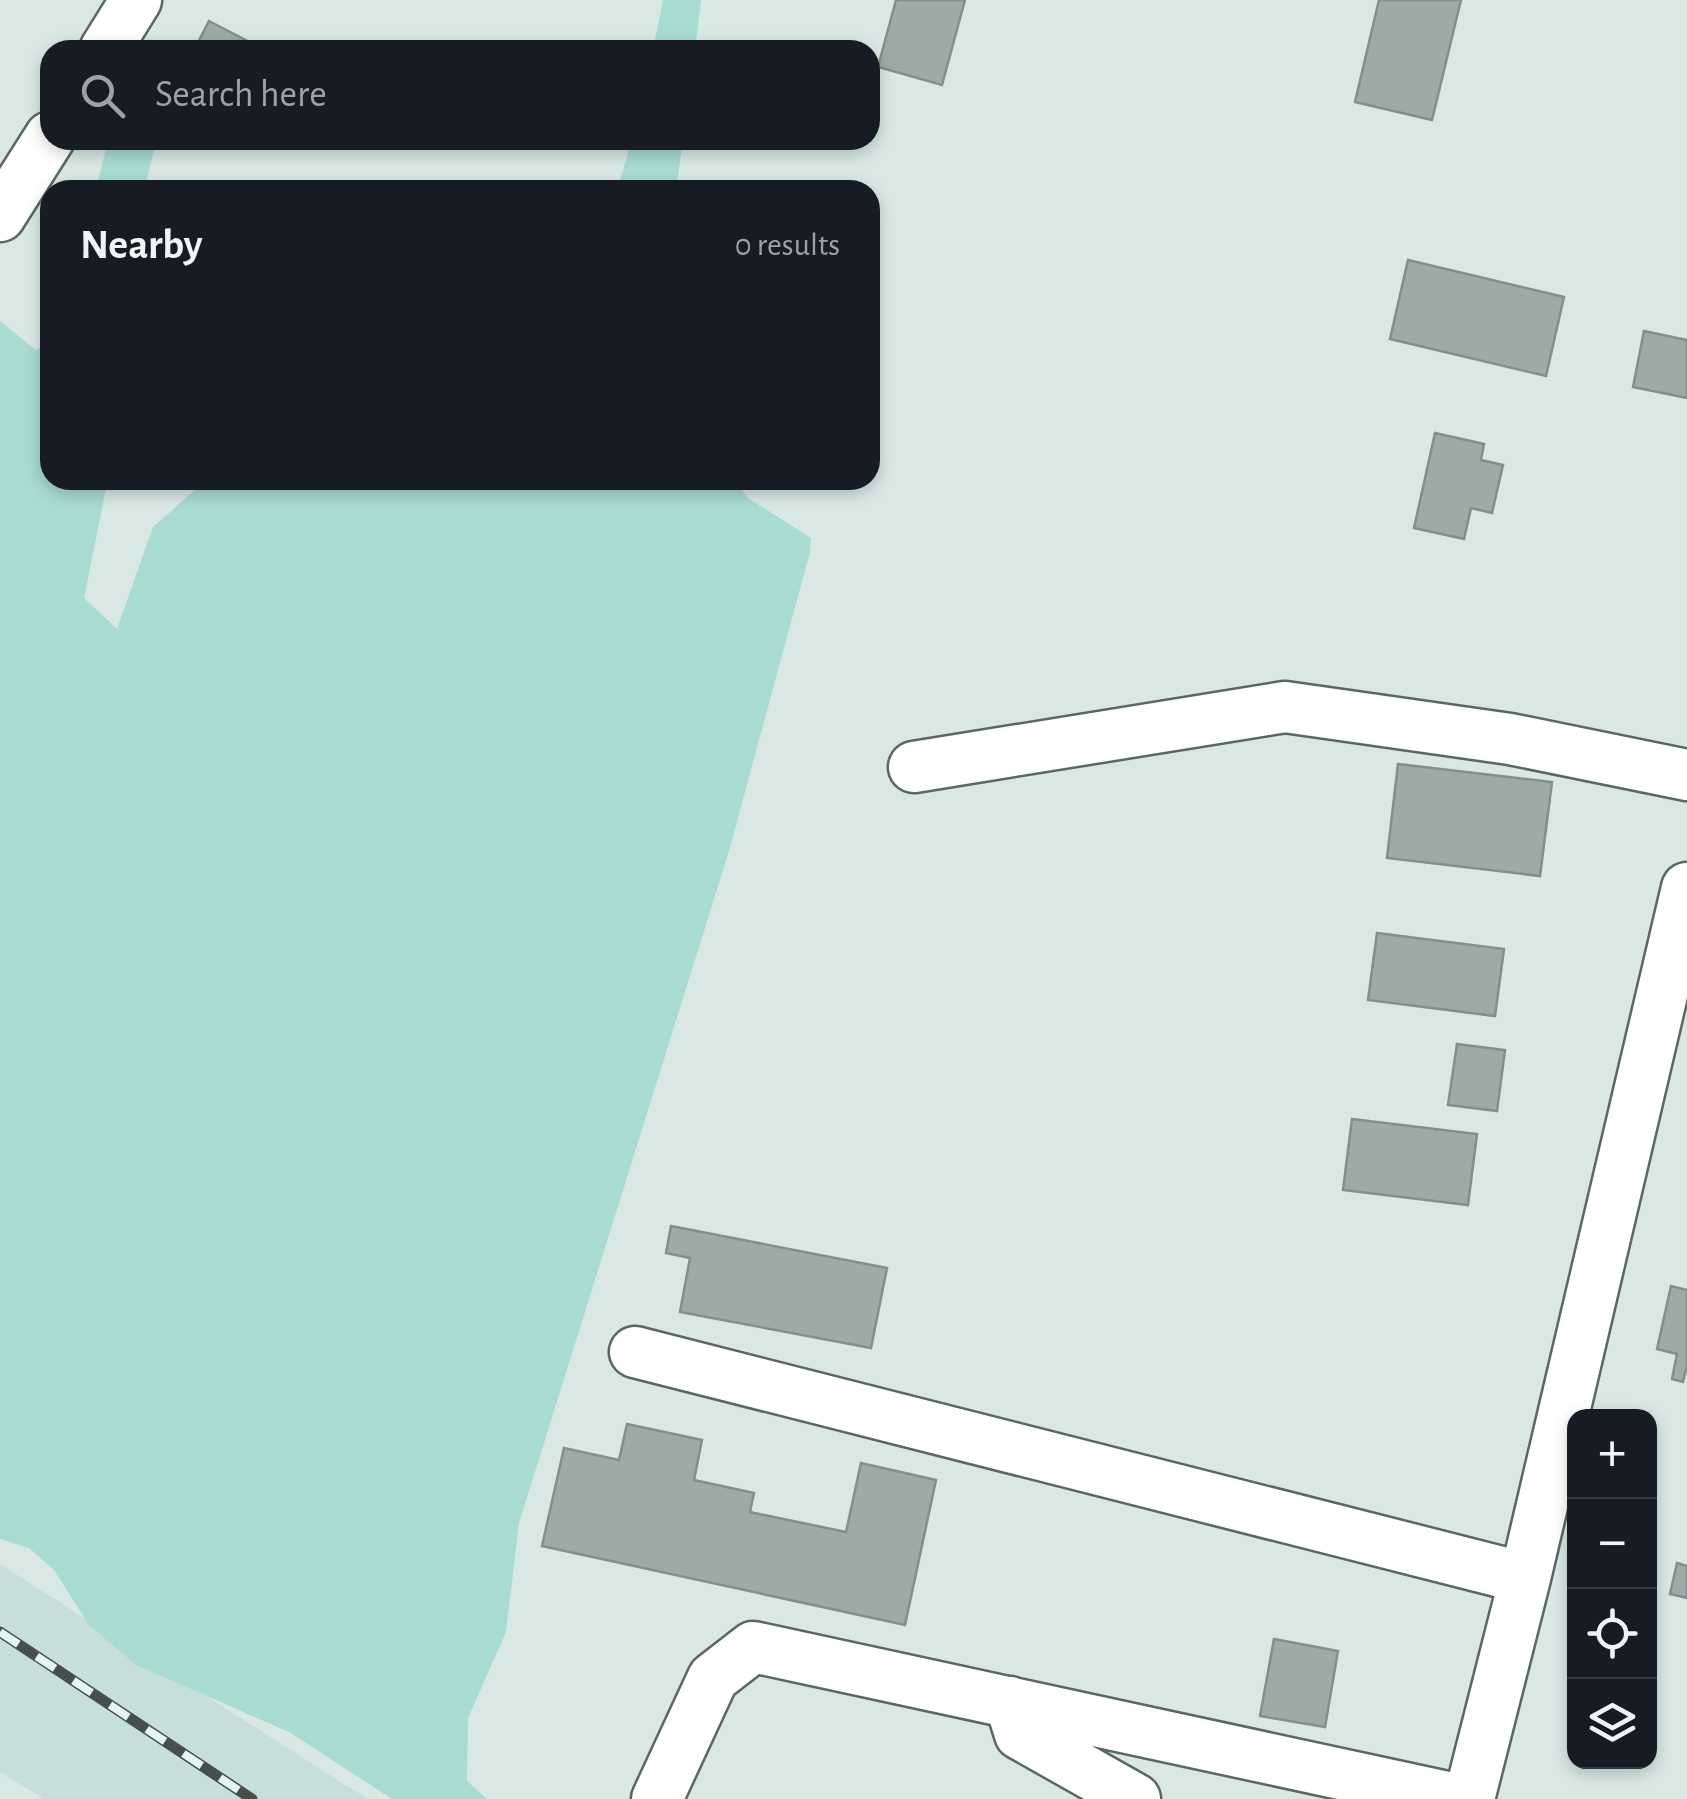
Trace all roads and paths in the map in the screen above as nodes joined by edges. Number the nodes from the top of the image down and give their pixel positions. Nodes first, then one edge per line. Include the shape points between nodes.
1 (136, 0) edge
2 (111, 40) edge
3 (42, 150) edge
4 (0, 216) edge
5 (914, 767) dead end
6 (1687, 775) edge
7 (1687, 888) edge
8 (635, 1352) dead end
9 (1525, 1578) junction
10 (1010, 1702) junction
11 (657, 1799) edge
12 (1135, 1799) edge
13 (1456, 1799) edge
14 (1469, 1799) edge

1 - 2 street
3 - 4 street
5 - 6 street via 1285,707 1510,739
7 - 9 street
8 - 9 street
9 - 14 street
10 - 11 street via 752,1646 713,1678
10 - 12 street via 1020,1734
10 - 13 street

